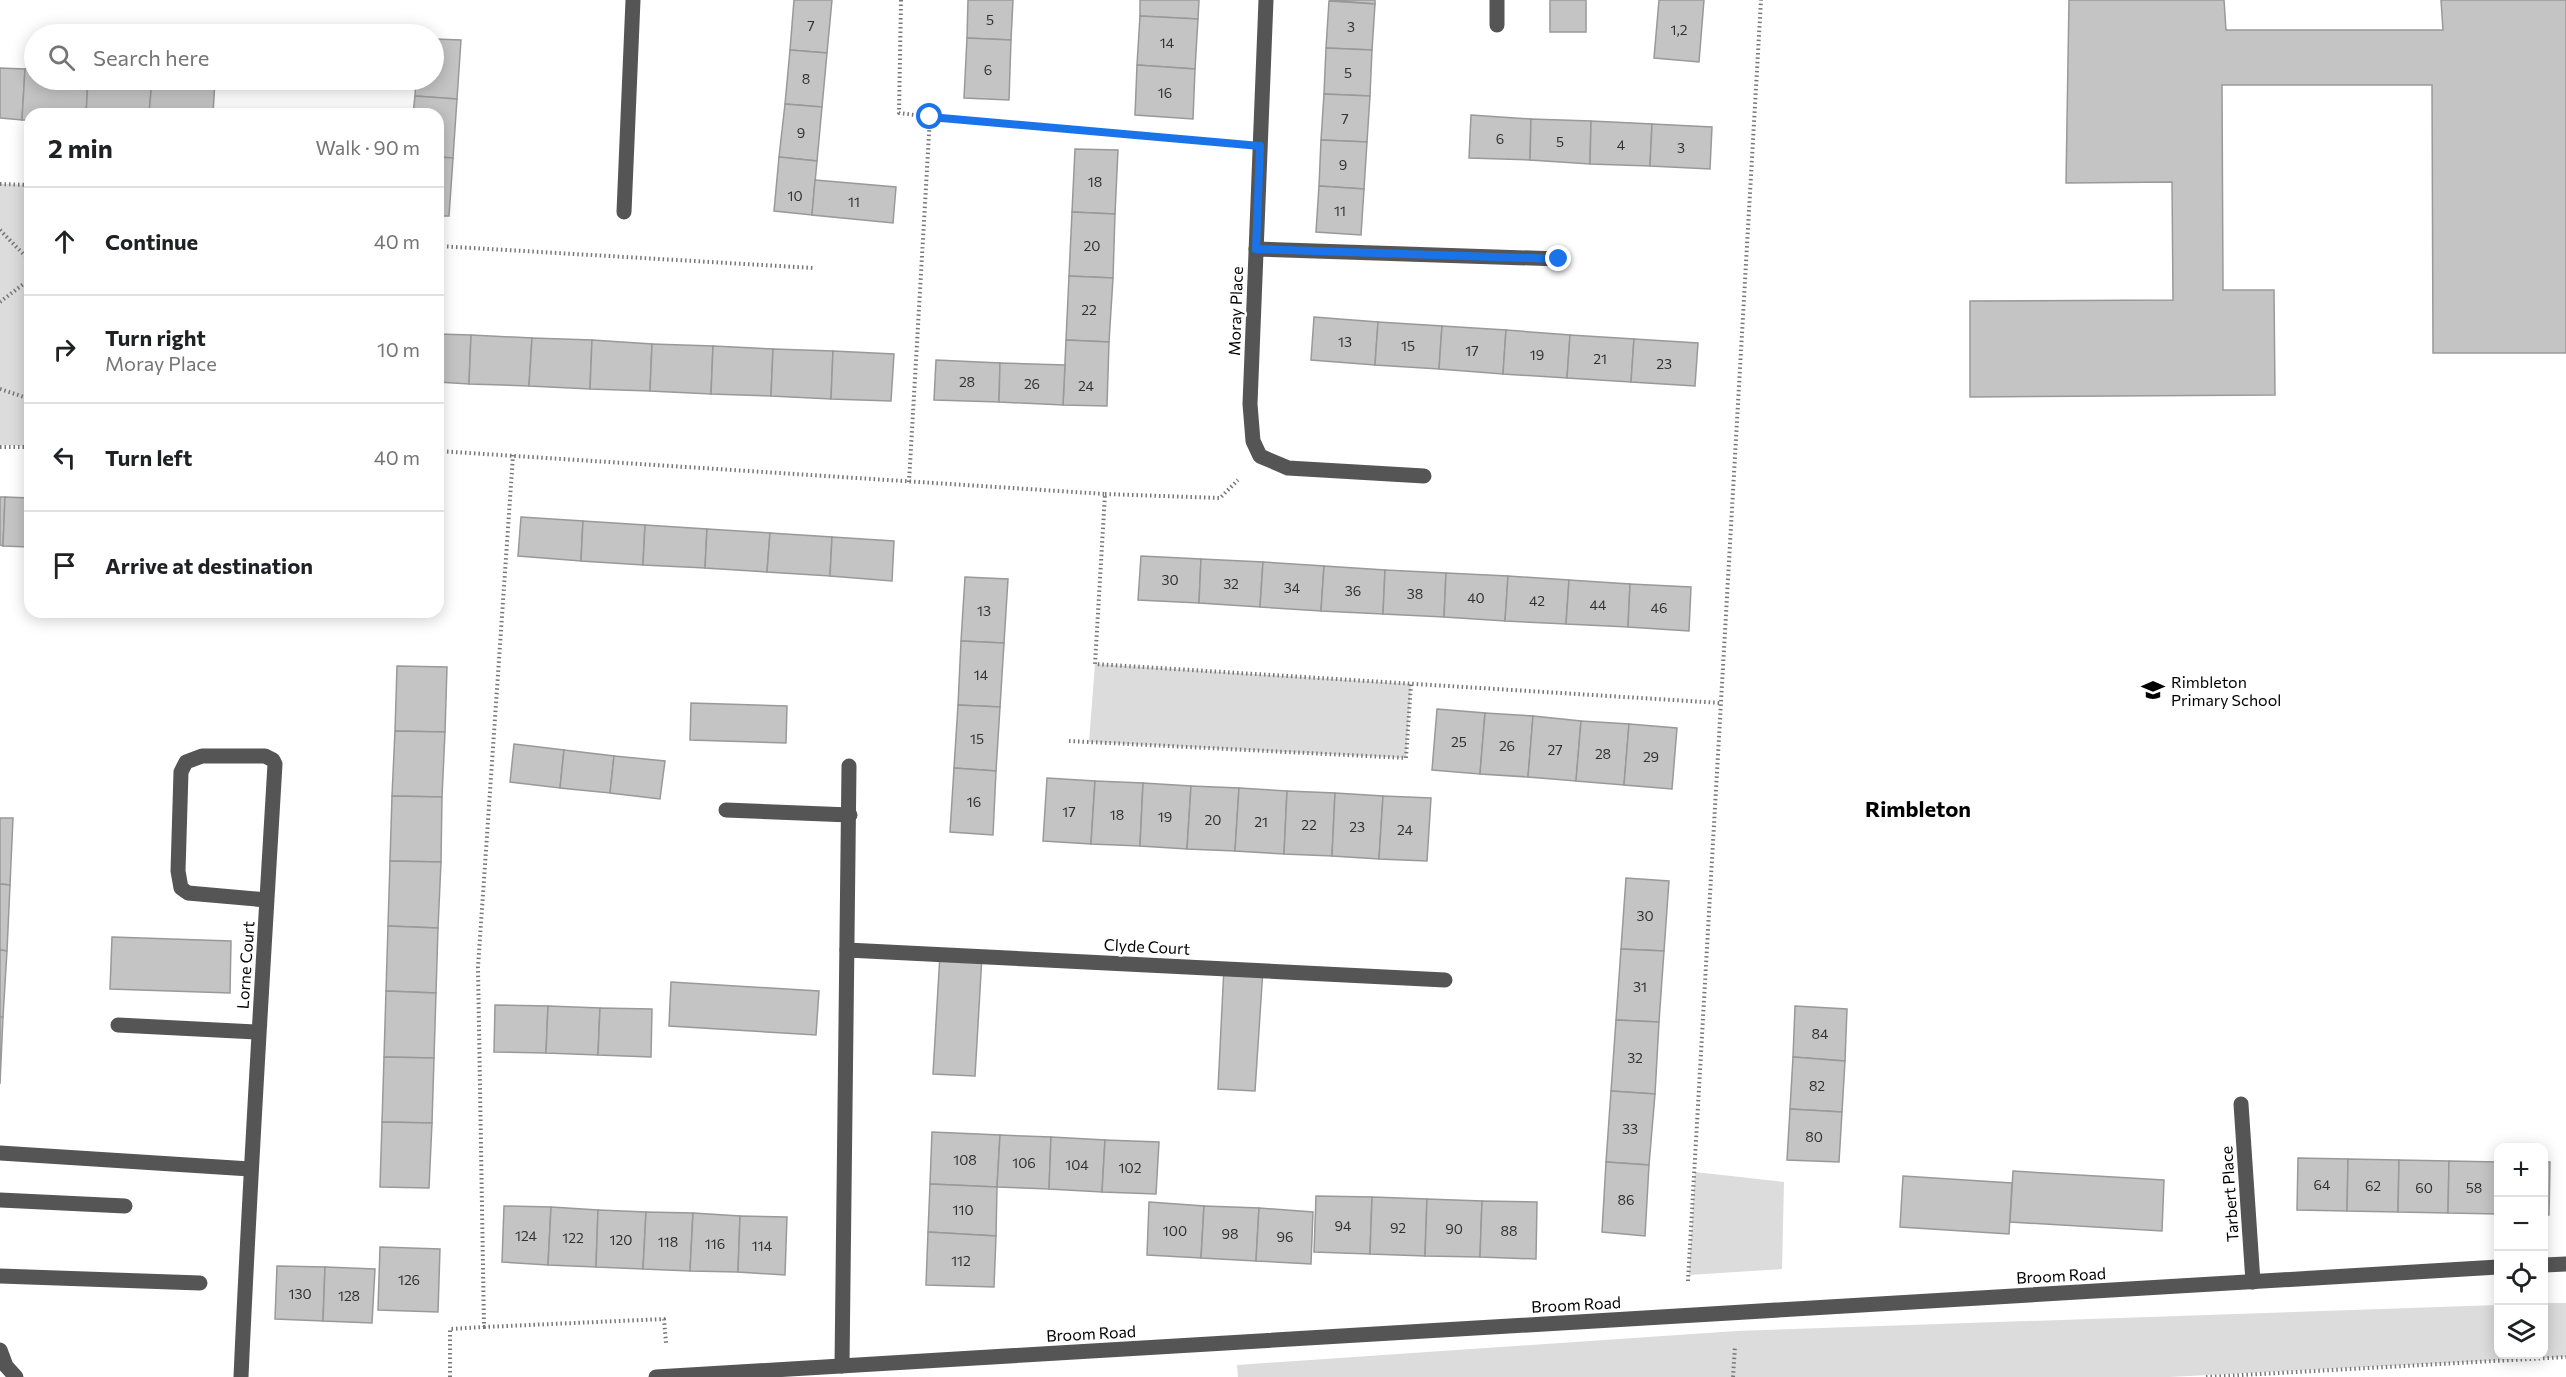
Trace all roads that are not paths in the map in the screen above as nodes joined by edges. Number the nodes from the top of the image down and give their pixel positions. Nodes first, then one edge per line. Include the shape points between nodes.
1 (633, 0) edge
2 (1266, 0) edge
3 (1497, 0) edge
4 (1497, 25) dead end
5 (624, 212) dead end
6 (1256, 249) junction
7 (1559, 259) dead end
8 (1424, 476) dead end
9 (849, 766) dead end
10 (726, 810) dead end
11 (850, 815) junction
12 (267, 900) junction
13 (847, 950) junction
14 (1445, 980) dead end
15 (118, 1025) dead end
16 (258, 1032) junction
17 (2241, 1104) dead end
18 (0, 1153) edge
19 (250, 1169) junction
20 (0, 1200) edge
21 (125, 1206) dead end
22 (2566, 1264) edge
23 (2548, 1265) edge
24 (2494, 1268) edge
25 (0, 1276) edge
26 (2253, 1282) junction
27 (200, 1283) dead end
28 (0, 1350) edge
29 (842, 1366) junction
30 (16, 1377) edge
31 (241, 1377) edge
32 (663, 1377) edge

1 - 5 street
2 - 6 street, Moray Place
3 - 4 street
6 - 7 street
6 - 8 street, Moray Place via 1250,404 1253,441 1260,456 1288,468
9 - 11 street
10 - 11 street
11 - 13 street
12 - 12 street, Lorne Court via 273,760 265,756 202,756 186,762 181,772 181,888 188,893
12 - 16 street, Lorne Court
13 - 14 street, Clyde Court
13 - 29 street
15 - 16 street
16 - 19 street, Lorne Court
17 - 26 street, Tarbert Place
18 - 19 street
19 - 31 street, Lorne Court
20 - 21 street
22 - 23 street
24 - 26 street, Broom Road
25 - 27 street
26 - 29 street, Broom Road
28 - 30 street
29 - 32 street, Broom Road

